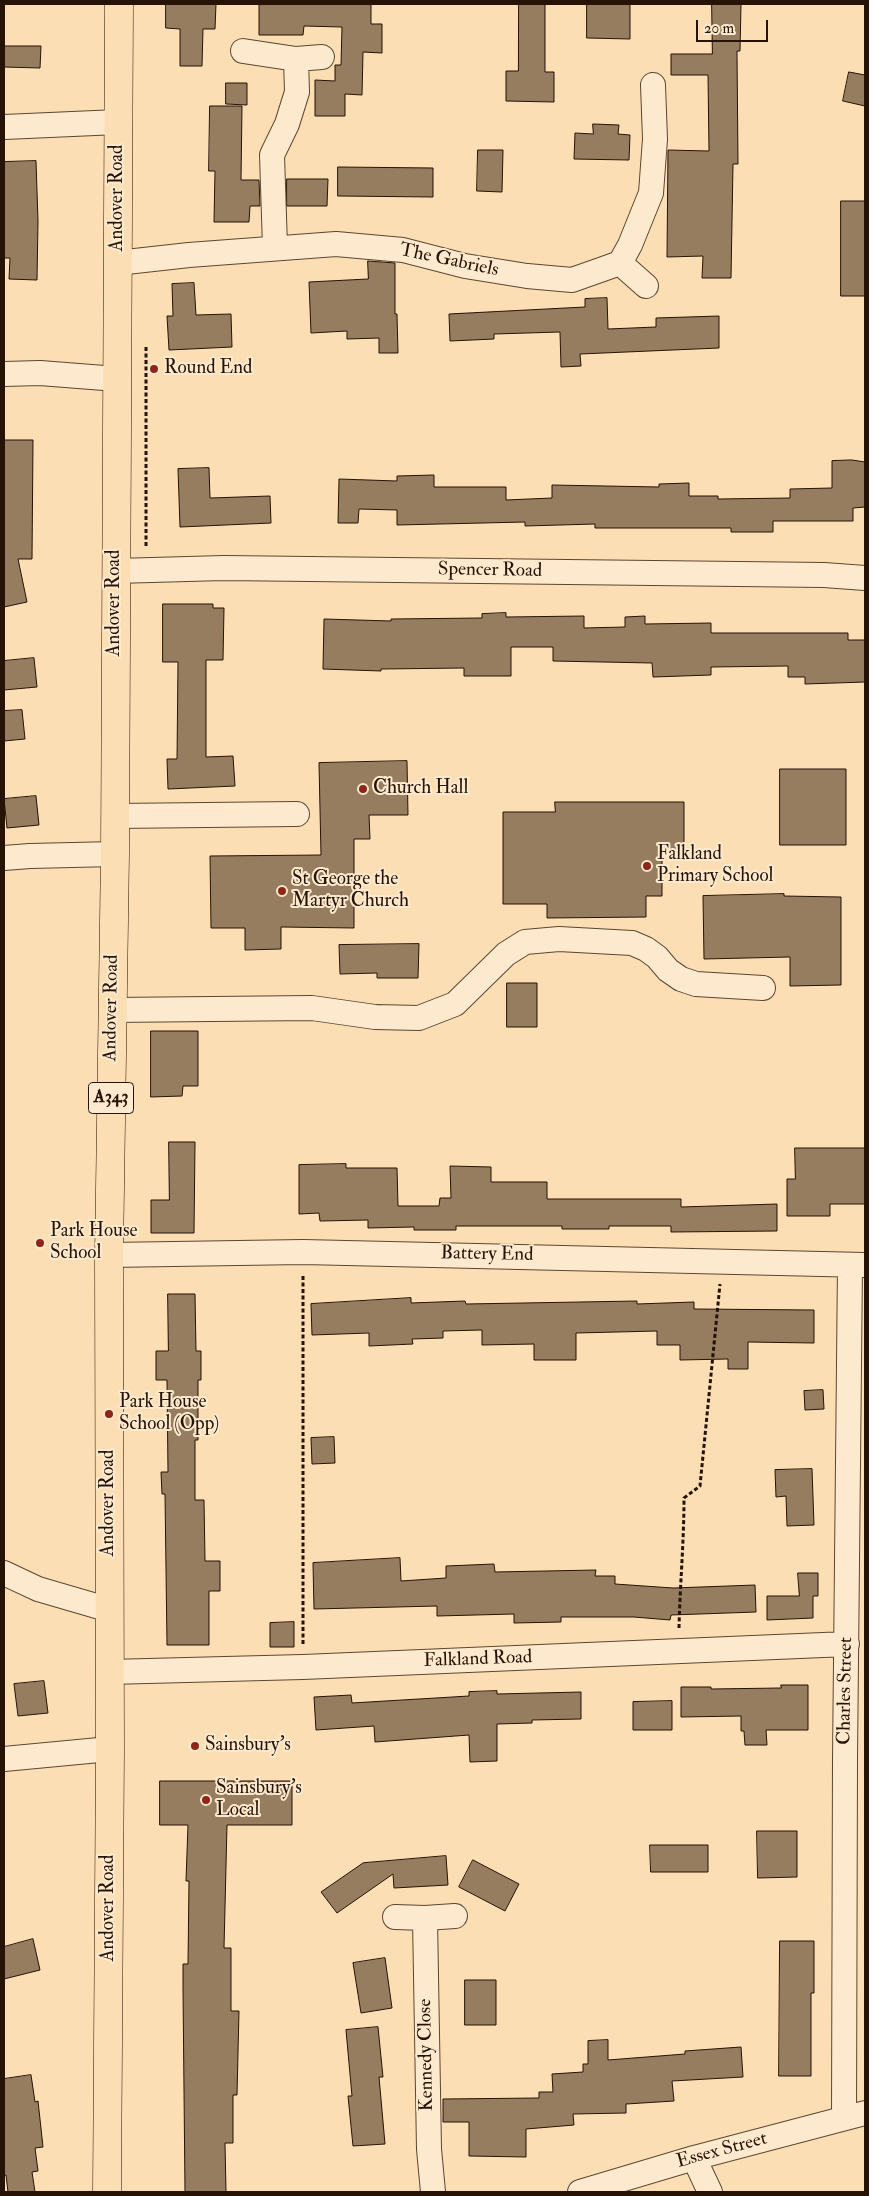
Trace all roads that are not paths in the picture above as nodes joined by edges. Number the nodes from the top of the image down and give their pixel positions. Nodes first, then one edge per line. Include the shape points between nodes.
1 (119, 4) edge
2 (244, 51) dead end
3 (322, 57) dead end
4 (296, 58) junction
5 (653, 85) dead end
6 (118, 122) junction
7 (4, 126) edge
8 (275, 247) junction
9 (117, 263) junction
10 (620, 263) junction
11 (646, 286) dead end
12 (4, 374) edge
13 (117, 379) junction
14 (115, 571) junction
15 (865, 578) edge
16 (297, 814) dead end
17 (115, 816) junction
18 (115, 854) junction
19 (4, 858) edge
20 (763, 988) dead end
21 (112, 1010) junction
22 (109, 1254) junction
23 (857, 1265) edge
24 (4, 1573) edge
25 (110, 1610) junction
26 (847, 1644) junction
27 (110, 1672) junction
28 (110, 1749) junction
29 (855, 1758) edge
30 (4, 1759) edge
31 (455, 1916) dead end
32 (395, 1917) dead end
33 (425, 1918) junction
34 (855, 2116) edge
35 (694, 2158) junction
36 (107, 2192) edge
37 (433, 2192) edge
38 (580, 2192) edge
39 (710, 2192) edge

1 - 6 main road, Andover Road / A343
2 - 4 street
3 - 4 street
4 - 8 street via 297,92 287,124 272,155
5 - 10 street via 655,140 651,193
6 - 7 street
6 - 9 main road, Andover Road / A343
8 - 9 street, The Gabriels
8 - 10 street, The Gabriels via 336,244 403,250 465,266 572,280
9 - 13 main road, Andover Road / A343
10 - 11 street
12 - 13 street
13 - 14 main road, Andover Road / A343
14 - 15 street, Spencer Road via 224,568
14 - 17 main road, Andover Road / A343
16 - 17 street
17 - 18 main road, Andover Road / A343
18 - 19 street
18 - 21 main road, Andover Road / A343
20 - 21 street via 696,984 680,979 646,949 632,943 559,938 525,942 506,954 455,1004 419,1018 375,1017 312,1008
21 - 22 main road, Andover Road / A343
22 - 23 street, Battery End via 303,1252
22 - 25 main road, Andover Road / A343
23 - 26 street, Charles Street
24 - 25 street via 38,1589
25 - 27 main road, Andover Road / A343
26 - 27 street, Falkland Road
26 - 29 street, Charles Street
27 - 28 main road, Andover Road / A343
28 - 30 street
28 - 36 main road, Andover Road / A343
29 - 34 street, Charles Street
31 - 33 street
32 - 33 street
33 - 37 street, Kennedy Close via 429,2149
34 - 35 street, Essex Street
35 - 38 street, Essex Street
35 - 39 street

